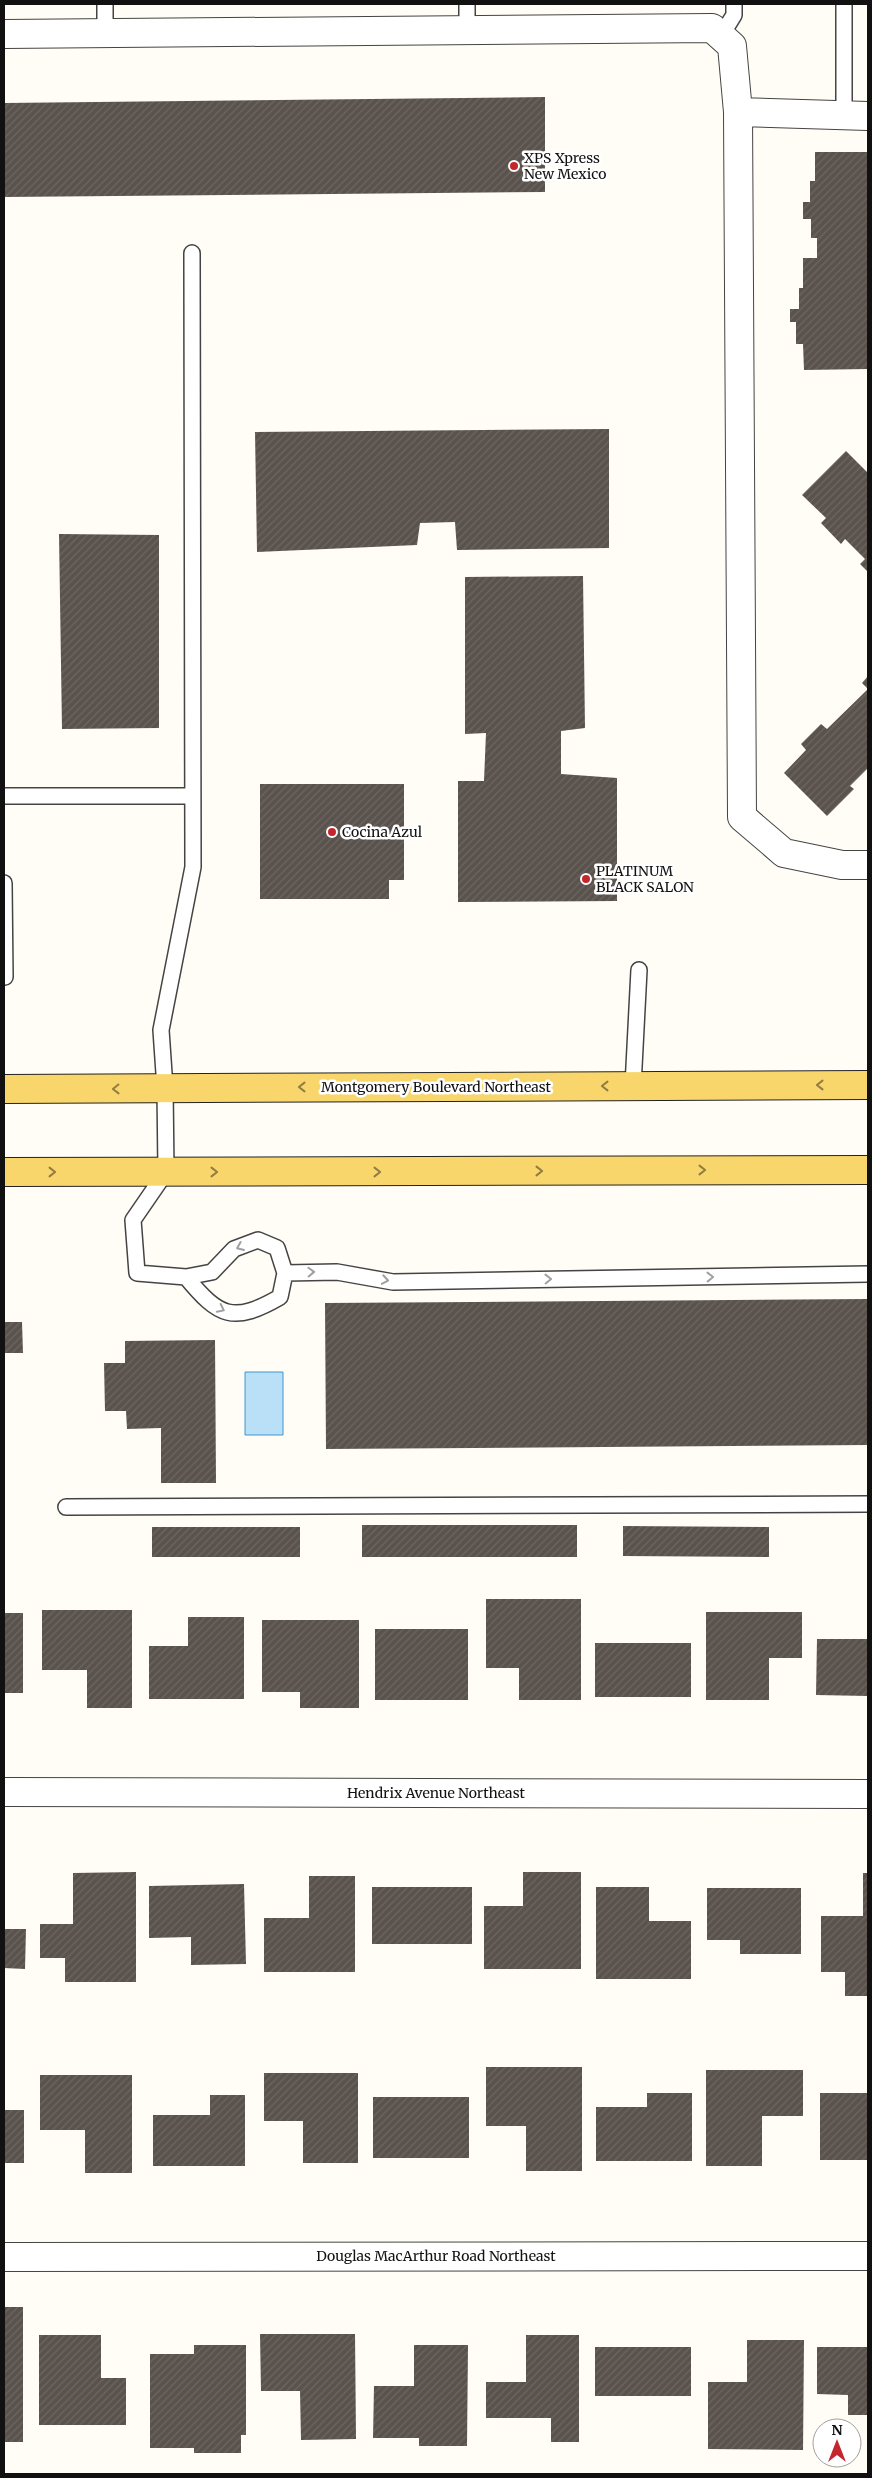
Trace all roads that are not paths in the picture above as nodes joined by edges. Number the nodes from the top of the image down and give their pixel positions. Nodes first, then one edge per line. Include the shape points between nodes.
1 (105, 4) edge
2 (734, 4) edge
3 (844, 4) edge
4 (467, 17) edge
5 (104, 33) junction
6 (4, 34) edge
7 (721, 36) junction
8 (738, 112) junction
9 (856, 116) edge
10 (192, 254) dead end
11 (4, 796) edge
12 (193, 796) junction
13 (868, 865) edge
14 (4, 883) edge
15 (639, 970) dead end
16 (5, 977) dead end
17 (868, 1085) edge
18 (634, 1086) junction
19 (165, 1088) junction
20 (4, 1089) edge
21 (868, 1170) edge
22 (4, 1172) edge
23 (166, 1172) junction
24 (285, 1273) junction
25 (868, 1274) edge
26 (186, 1277) junction
27 (868, 1504) edge
28 (66, 1508) dead end
29 (4, 1792) edge
30 (868, 1794) edge
31 (4, 2256) edge
32 (868, 2256) edge

1 - 5 lane
2 - 7 lane via 734,15
3 - 9 lane
4 - 5 street
4 - 7 street via 712,28
5 - 6 street
7 - 8 street via 732,46
8 - 9 street
8 - 13 street via 742,817 784,853 842,865
10 - 12 lane
11 - 12 lane
12 - 19 lane via 193,867 161,1030
14 - 16 lane
15 - 18 lane
17 -> 18 main road, Montgomery Boulevard Northeast
18 -> 19 main road, Montgomery Boulevard Northeast
19 -> 20 main road, Montgomery Boulevard Northeast
19 - 23 lane
23 -> 21 main road
22 -> 23 main road
23 - 26 lane via 133,1220 137,1273
24 -> 25 lane via 337,1272 393,1282
24 -> 26 lane via 277,1248 258,1240 234,1249 212,1272
26 -> 24 lane via 207,1303 229,1314 258,1310 280,1297
27 - 28 lane
29 - 30 street, Hendrix Avenue Northeast
31 - 32 street, Douglas MacArthur Road Northeast

